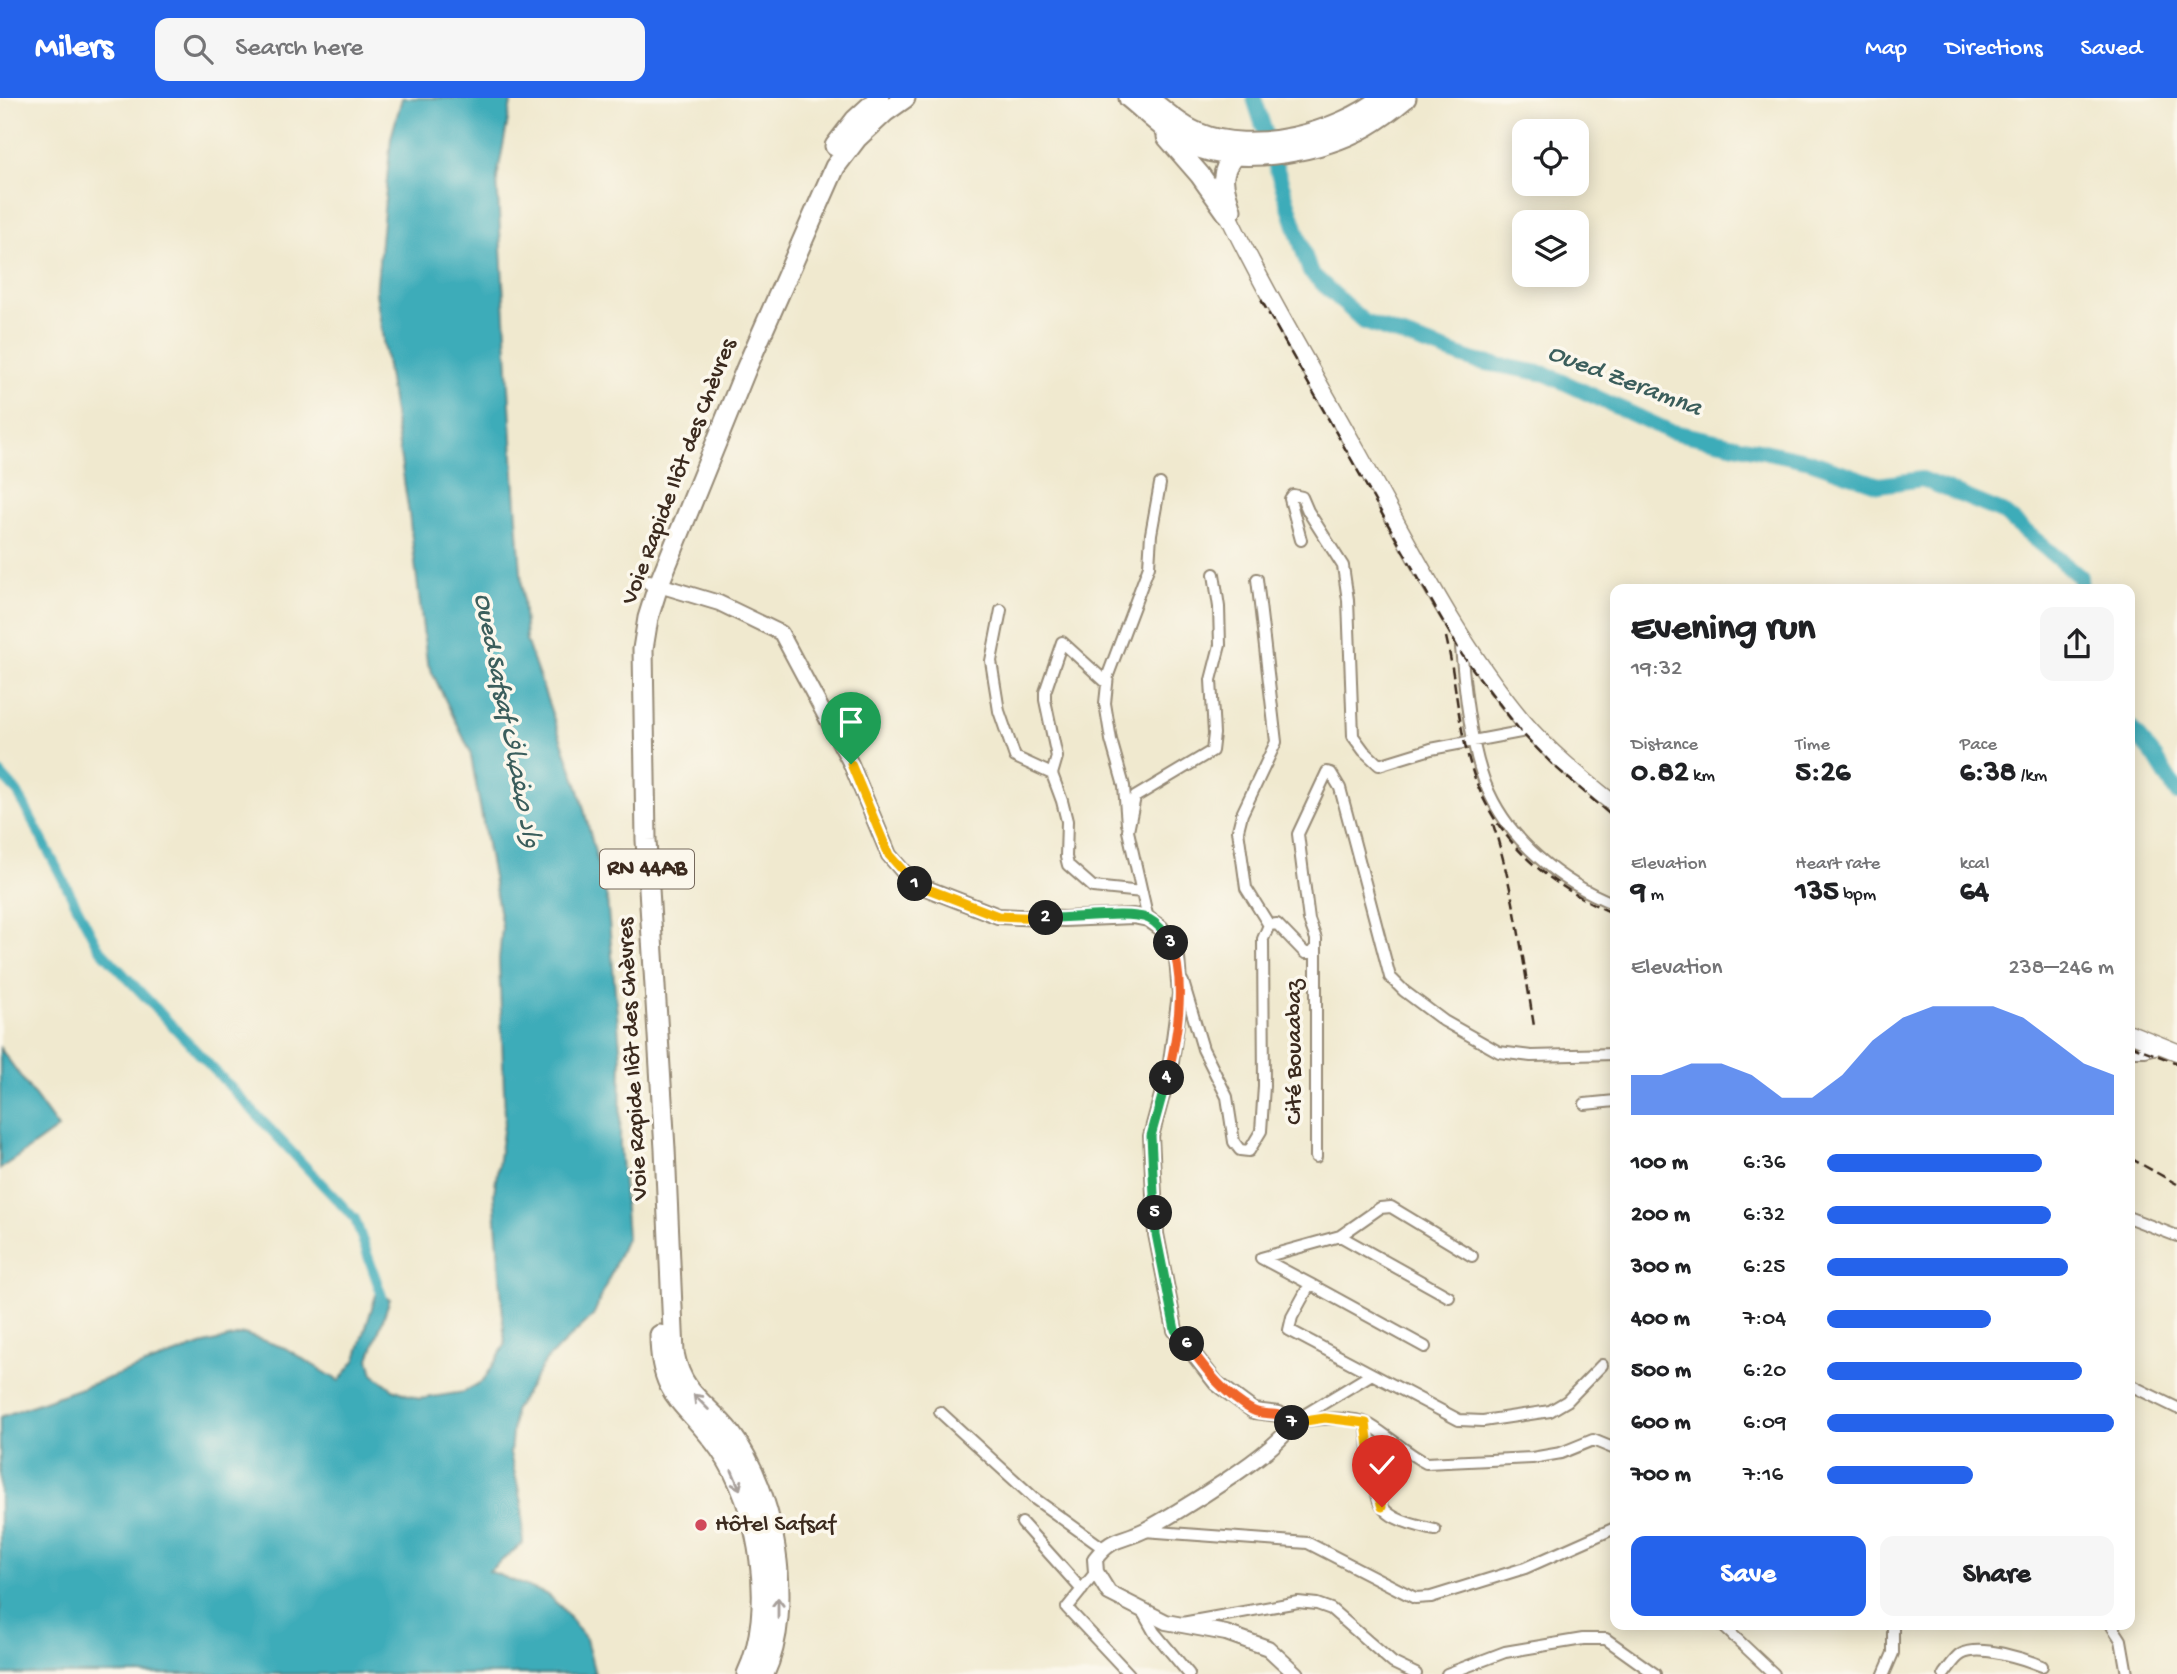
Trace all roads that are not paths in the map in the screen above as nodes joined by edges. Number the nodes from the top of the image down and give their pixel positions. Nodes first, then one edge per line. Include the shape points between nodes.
1 (879, 98) edge
2 (905, 98) edge
3 (1129, 98) edge
4 (1149, 98) edge
5 (1382, 98) edge
6 (1406, 98) edge
7 (1193, 134) junction
8 (1292, 144) junction
9 (1239, 151) junction
10 (1229, 212) junction
11 (1160, 484) dead end
12 (1301, 540) dead end
13 (1214, 574) dead end
14 (1256, 579) dead end
15 (654, 584) junction
16 (1000, 610) dead end
17 (1460, 633) junction
18 (1107, 684) junction
19 (1531, 730) junction
20 (1474, 741) junction
21 (1052, 774) junction
22 (1610, 801) edge
23 (1128, 831) junction
24 (1142, 892) junction
25 (1610, 902) edge
26 (1148, 919) junction
27 (1269, 925) junction
28 (1316, 947) junction
29 (1177, 958) junction
30 (2135, 1035) edge
31 (2170, 1049) edge
32 (2135, 1051) edge
33 (1610, 1054) edge
34 (1610, 1102) edge
35 (1585, 1104) dead end
36 (1316, 1157) dead end
37 (2135, 1220) edge
38 (1340, 1236) junction
39 (2177, 1236) edge
40 (1472, 1256) dead end
41 (1310, 1284) junction
42 (1449, 1297) dead end
43 (1425, 1347) dead end
44 (1602, 1365) dead end
45 (1372, 1374) junction
46 (2135, 1387) edge
47 (2177, 1408) edge
48 (940, 1412) dead end
49 (1292, 1423) junction
50 (1366, 1423) junction
51 (1610, 1447) edge
52 (1023, 1523) dead end
53 (1435, 1530) dead end
54 (1610, 1530) edge
55 (1144, 1531) junction
56 (1103, 1548) junction
57 (1096, 1572) junction
58 (1082, 1590) junction
59 (1141, 1609) junction
60 (1176, 1624) junction
61 (1727, 1630) edge
62 (1893, 1630) edge
63 (2115, 1630) edge
64 (2042, 1667) dead end
65 (747, 1674) edge
66 (764, 1674) edge
67 (1129, 1674) edge
68 (1189, 1674) edge
69 (1296, 1674) edge
70 (1416, 1674) edge
71 (1447, 1674) edge
72 (1655, 1674) edge
73 (1774, 1674) edge
74 (1884, 1674) edge
75 (1944, 1674) edge
76 (2127, 1674) edge

1 - 15 highway, Voie Rapide Ilôt des Chèvres / RN 44AB via 855,120 814,181
2 - 15 highway, Voie Rapide Ilôt des Chèvres / RN 44AB via 857,138 835,167
3 - 7 highway via 1174,136
3 - 10 highway
4 - 7 highway
5 - 8 highway via 1355,117
6 - 8 highway via 1341,138
7 - 9 highway
7 - 10 highway
8 - 9 highway
9 - 10 highway via 1223,173
10 - 17 main road via 1267,291
11 - 18 street via 1149,566
12 - 20 street via 1290,499 1293,495 1302,497 1343,566 1353,736 1364,751 1379,765
13 - 23 street via 1220,645 1211,680 1212,751 1135,797
14 - 27 street via 1276,742 1238,830 1246,888
15 - 26 street via 719,603 781,633 851,764 889,855 913,883 998,916
15 -> 65 highway, Voie Rapide Ilôt des Chèvres / RN 44AB via 636,625 631,698 662,1367 682,1406 722,1451 755,1535 761,1574 760,1632
66 -> 15 highway, Voie Rapide Ilôt des Chèvres / RN 44AB via 778,1627 770,1521 745,1454 684,1385 674,1353 642,688
16 - 21 street via 991,661 999,711 1015,757
17 - 19 main road
17 - 20 street
18 - 21 street via 1062,642 1045,692 1057,757
18 - 23 street via 1105,703 1124,786
19 - 20 street
19 - 22 main road
20 - 25 street via 1486,785 1520,838 1561,876
21 - 24 street via 1067,821 1068,865 1093,887
23 - 24 street
24 - 26 street
26 - 29 street via 1161,928
27 - 28 street via 1277,924 1308,954
27 - 29 street via 1263,939 1261,1131 1249,1151 1240,1150 1234,1142 1227,1097 1203,1049
28 - 33 street, Cité Bouaabaz via 1298,834 1327,772 1340,788 1390,977 1404,991 1444,1021 1499,1052
28 - 36 street, Cité Bouaabaz
29 - 49 street via 1180,994 1171,1062 1151,1136 1156,1234 1175,1330 1216,1383 1254,1411 1279,1414
30 - 31 main road
31 - 32 street
34 - 35 street
37 - 39 street
38 - 40 street via 1380,1208 1391,1208
38 - 41 street via 1261,1258
38 - 42 street
41 - 43 street
41 - 45 street via 1289,1330
44 - 45 street via 1567,1401 1550,1411 1483,1421 1459,1420
45 - 49 street
46 - 47 street
48 - 56 street via 1035,1499
49 - 50 street via 1325,1418
49 - 55 street via 1285,1436 1249,1465
50 - 51 street via 1426,1462 1532,1458 1593,1440
50 - 53 street via 1370,1455 1381,1475 1377,1492 1382,1507 1401,1522
52 - 58 street
54 - 55 street via 1525,1568 1415,1598 1308,1543
55 - 56 street
56 - 57 street via 1094,1559
57 - 58 street
57 - 59 street via 1109,1593
58 - 67 street via 1067,1608
59 - 60 street
59 - 68 street
60 - 69 street via 1226,1633 1268,1648
60 - 70 street via 1298,1602 1317,1604 1331,1609 1393,1663
61 - 73 street
62 - 74 street via 1893,1653
63 - 76 street
64 - 75 street via 1990,1651 1972,1651 1961,1654
71 - 72 street via 1505,1652 1606,1639

